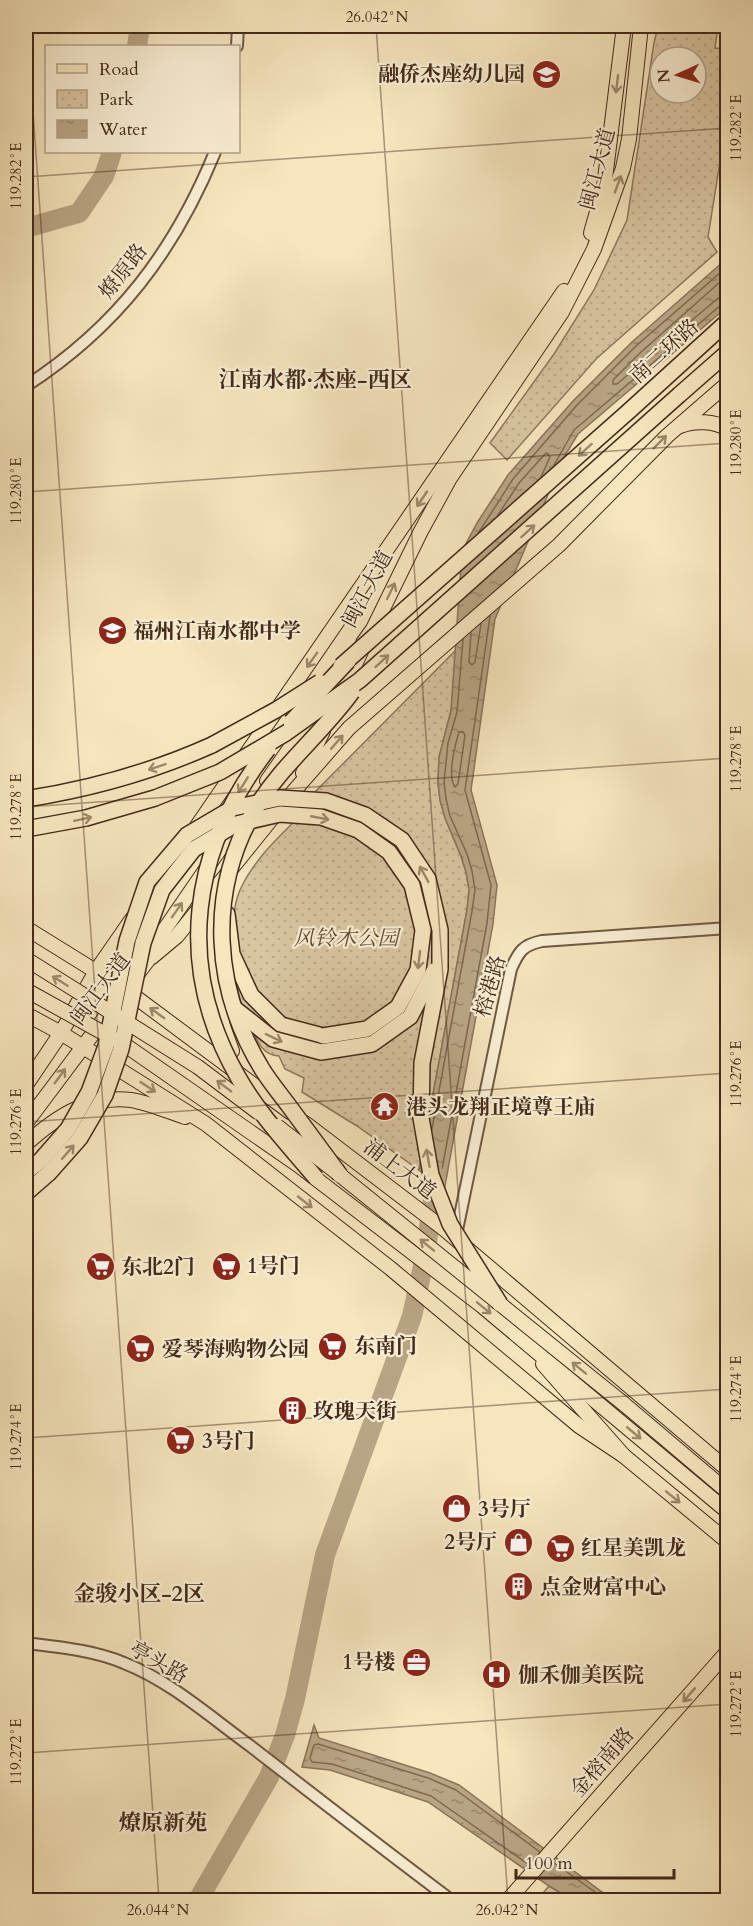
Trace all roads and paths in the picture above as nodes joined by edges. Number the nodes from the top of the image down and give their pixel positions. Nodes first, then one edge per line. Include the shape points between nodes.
1 (238, 26) edge
2 (624, 26) edge
3 (641, 26) edge
4 (237, 45) edge
5 (214, 153) edge
6 (728, 321) edge
7 (728, 352) edge
8 (728, 383) edge
9 (26, 386) edge
10 (678, 426) junction
11 (728, 429) edge
12 (373, 629) junction
13 (348, 661) junction
14 (360, 680) junction
15 (294, 791) junction
16 (26, 798) edge
17 (26, 829) edge
18 (224, 877) junction
19 (224, 894) junction
20 (198, 924) junction
21 (26, 928) edge
22 (728, 928) edge
23 (440, 930) junction
24 (26, 959) edge
25 (148, 960) junction
26 (96, 971) junction
27 (26, 990) edge
28 (126, 990) junction
29 (26, 1014) edge
30 (61, 1033) junction
31 (82, 1046) junction
32 (242, 1076) junction
33 (26, 1085) edge
34 (26, 1123) edge
35 (206, 1124) junction
36 (26, 1144) edge
37 (26, 1172) edge
38 (340, 1175) junction
39 (316, 1178) junction
40 (26, 1192) edge
41 (449, 1234) junction
42 (500, 1304) junction
43 (532, 1348) junction
44 (624, 1456) junction
45 (728, 1470) edge
46 (728, 1492) edge
47 (728, 1512) edge
48 (728, 1542) edge
49 (26, 1643) edge
50 (728, 1651) edge
51 (451, 1900) edge
52 (508, 1900) edge

1 - 4 street
2 -> 26 main road, 闽江大道 via 604,187 588,244 561,297
12 -> 3 main road, 闽江大道 via 450,478 562,312 594,249 623,168
5 - 9 street, 燎原路 via 187,212 124,305
6 -> 13 highway, 南二环路, bridge
14 -> 7 highway, 南二环路, bridge
8 - 10 main road
10 - 11 main road via 692,422
15 -> 10 main road via 349,728 559,545
12 - 15 main road
25 -> 12 main road, 闽江大道 via 160,936
13 -> 16 highway, bridge via 276,710 181,759 110,782
13 -> 20 highway, bridge via 277,737 232,802 208,862
17 -> 14 highway, bridge via 120,810 220,772 286,733
14 - 19 highway, bridge via 339,711 272,785 254,811 240,838
15 - 18 main road
18 - 25 main road via 177,936
18 - 32 main road via 212,921 213,968 223,1026
19 - 38 highway, bridge via 221,925 226,980 244,1038 263,1071
40 -> 19 highway, bridge via 80,1138 105,1095 121,1049 143,943 162,891 194,849 236,824 280,814 321,817 358,830 389,852 412,885 423,930 418,970 398,1007 367,1029 323,1036 281,1025 251,995 232,954
20 -> 23 highway, bridge via 210,964 234,1008 273,1039 321,1052 372,1044 410,1017 433,975
20 - 39 highway, bridge via 203,982 223,1047 261,1111
21 - 26 main road, 浦上大道
22 - 41 street, 榕港路 via 542,941 523,948 511,969
23 -> 37 highway, bridge via 428,879 402,840 365,815 326,801 280,798 233,808 187,835 147,882 127,940 106,1046 89,1092 68,1129
42 -> 23 highway, bridge via 450,1224 431,1175 422,1118 422,1063 440,969
38 -> 24 main road, bridge via 198,1067
25 - 28 main road, 闽江大道
26 - 28 main road, 浦上大道
26 - 30 main road, 闽江大道
27 - 39 main road, bridge via 125,1045
28 - 31 main road, 闽江大道
32 -> 28 main road, 浦上大道
29 - 30 main road
30 - 31 main road
30 - 33 main road, 闽江大道
34 -> 31 main road, 闽江大道
31 -> 35 main road
32 - 41 main road, 浦上大道
35 - 36 main road via 145,1103 100,1101 56,1118
35 -> 44 main road via 390,1268 579,1426
42 -> 38 main road, bridge
39 -> 43 main road
41 - 45 main road, 浦上大道
46 -> 42 main road, bridge
43 - 44 main road via 548,1372
43 -> 47 main road
44 -> 48 main road
49 - 51 street, 亭头路 via 115,1659 156,1679
50 -> 52 main road, 金榕南路

